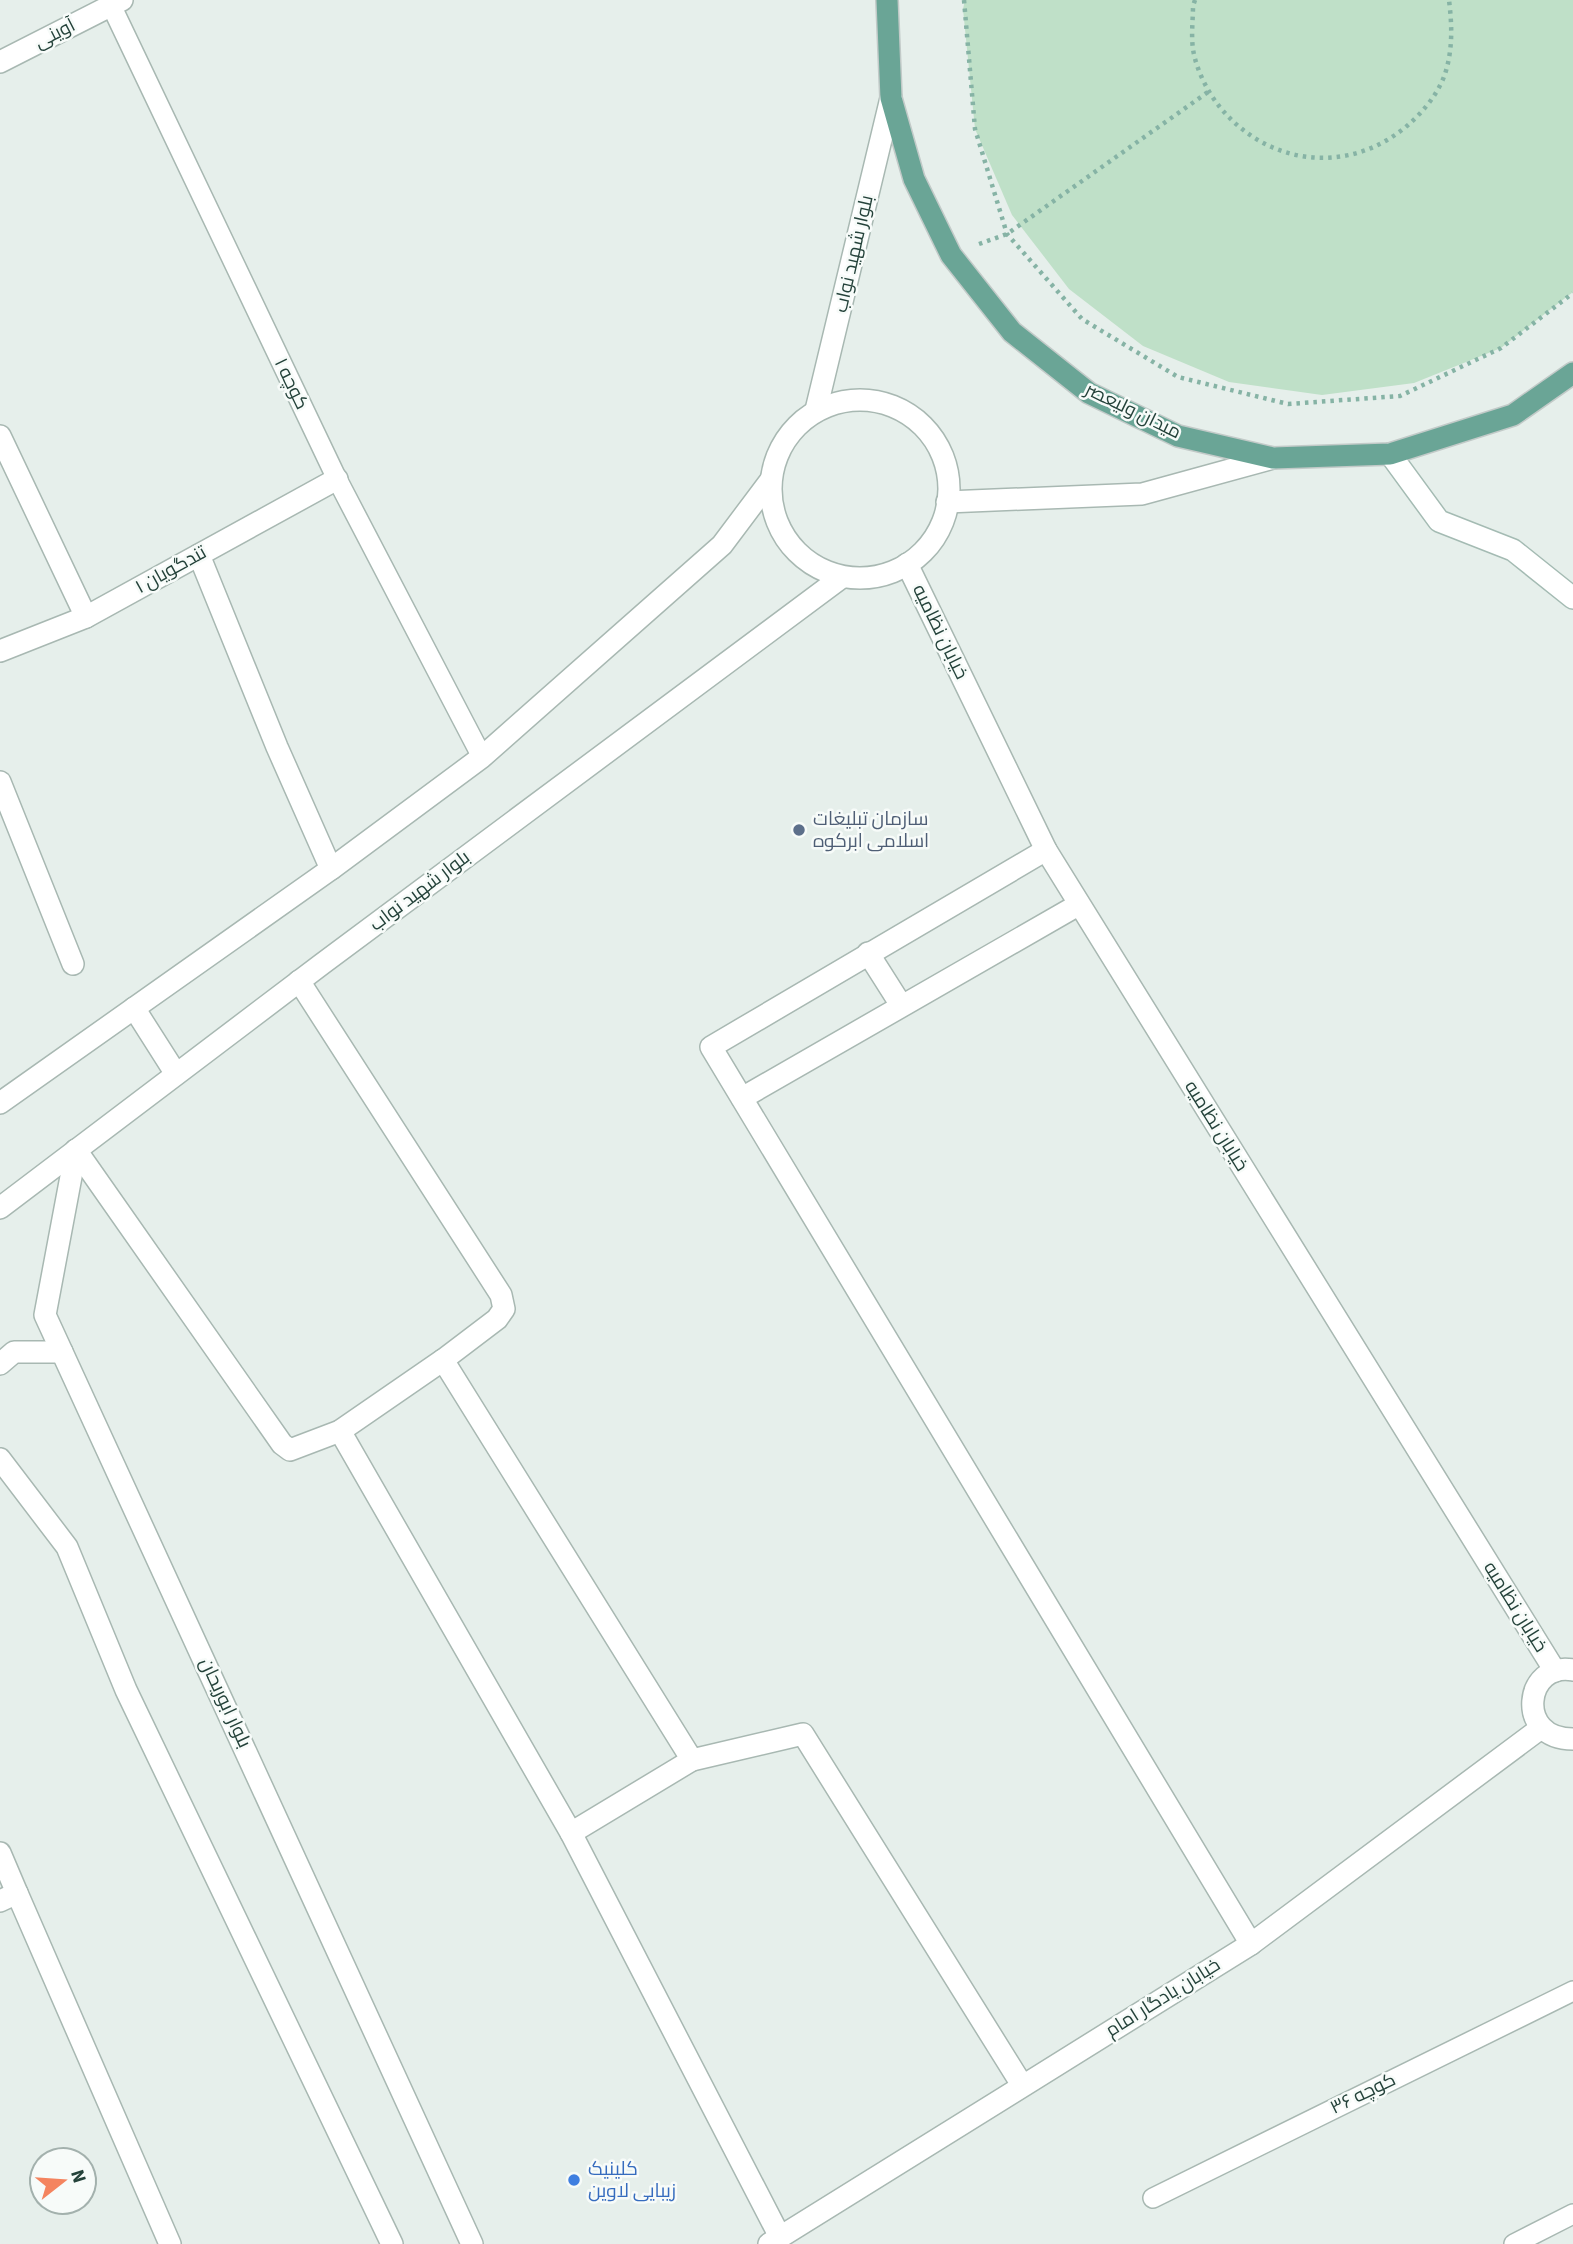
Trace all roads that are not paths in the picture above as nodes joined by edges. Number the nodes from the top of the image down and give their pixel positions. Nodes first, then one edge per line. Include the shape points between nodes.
1 (887, 0) edge
2 (116, 3) edge
3 (0, 62) edge
4 (891, 98) junction
5 (1573, 373) edge
6 (816, 410) junction
7 (0, 436) edge
8 (1390, 454) junction
9 (1273, 458) junction
10 (337, 479) junction
11 (770, 481) junction
12 (947, 502) junction
13 (199, 555) junction
14 (907, 564) junction
15 (842, 577) junction
16 (1573, 598) edge
17 (86, 617) junction
18 (0, 651) edge
19 (482, 757) junction
20 (0, 782) edge
21 (1046, 850) junction
22 (331, 869) junction
23 (1078, 905) junction
24 (868, 953) junction
25 (73, 964) dead end
26 (299, 981) junction
27 (901, 1005) junction
28 (134, 1007) junction
29 (176, 1074) junction
30 (742, 1098) junction
31 (0, 1102) edge
32 (76, 1150) junction
33 (0, 1208) edge
34 (62, 1352) junction
35 (443, 1360) junction
36 (0, 1364) edge
37 (340, 1431) junction
38 (0, 1458) edge
39 (1564, 1670) edge
40 (1541, 1728) junction
41 (1573, 1739) edge
42 (692, 1760) junction
43 (571, 1833) junction
44 (0, 1853) edge
45 (9, 1897) edge
46 (1251, 1944) junction
47 (1573, 1991) edge
48 (1022, 2085) junction
49 (1153, 2198) dead end
50 (1573, 2214) edge
51 (774, 2240) edge
52 (170, 2244) edge
53 (392, 2244) edge
54 (472, 2244) edge
55 (1514, 2244) edge

1 - 4 main road, میدان ولیعصر
2 - 3 street, آوینی
2 - 10 lane, کوچه ۱
4 - 6 street, بلوار شهید نواب
4 - 9 main road, میدان ولیعصر via 914,179 951,255 1012,332 1089,393 1178,436
5 - 8 main road, میدان ولیعصر via 1513,415
6 - 11 street via 784,440
6 - 12 street via 848,400 880,402 911,415 934,439 946,469
7 - 17 street
8 - 9 main road, میدان ولیعصر
8 - 16 street via 1439,521 1513,550
9 - 12 street via 1142,494
10 - 13 street, تندگویان ۱
10 - 19 lane, کوچه ۱
11 - 15 street via 773,513 788,543 812,565
11 - 19 street via 722,545
12 - 14 street via 930,544
13 - 17 street, تندگویان ۱
13 - 22 street
14 - 15 street via 887,574
14 - 21 street, خیابان نظامیه
15 - 26 street, بلوار شهید نواب
17 - 18 street, تندگویان ۱
19 - 22 street
20 - 25 street
21 - 23 street, خیابان نظامیه
21 - 24 street
22 - 28 street
23 - 27 street
23 - 39 street, خیابان نظامیه
24 - 27 street
24 - 30 street via 711,1047
26 - 29 street, بلوار شهید نواب
26 - 35 street via 501,1295 504,1309 497,1319
27 - 30 street
28 - 29 street
28 - 31 street
29 - 32 street, بلوار شهید نواب
30 - 46 street
32 - 33 street, بلوار شهید نواب
32 - 34 street, بلوار ابوریحان via 45,1315
32 - 37 street via 282,1444 290,1450 299,1448
34 - 36 street via 14,1352
34 - 54 street, بلوار ابوریحان
35 - 37 street
35 - 42 street
37 - 43 street
38 - 53 street via 67,1548 125,1690
39 - 40 street via 1545,1676 1533,1696 1534,1718
40 - 41 street via 1550,1736
40 - 46 street, خیابان یادگار امام
42 - 43 street
42 - 48 street via 803,1734
43 - 51 street
44 - 45 street
45 - 52 street
46 - 48 street, خیابان یادگار امام
47 - 49 lane, کوچه ۳۶
48 - 51 street, خیابان یادگار امام
50 - 55 lane

